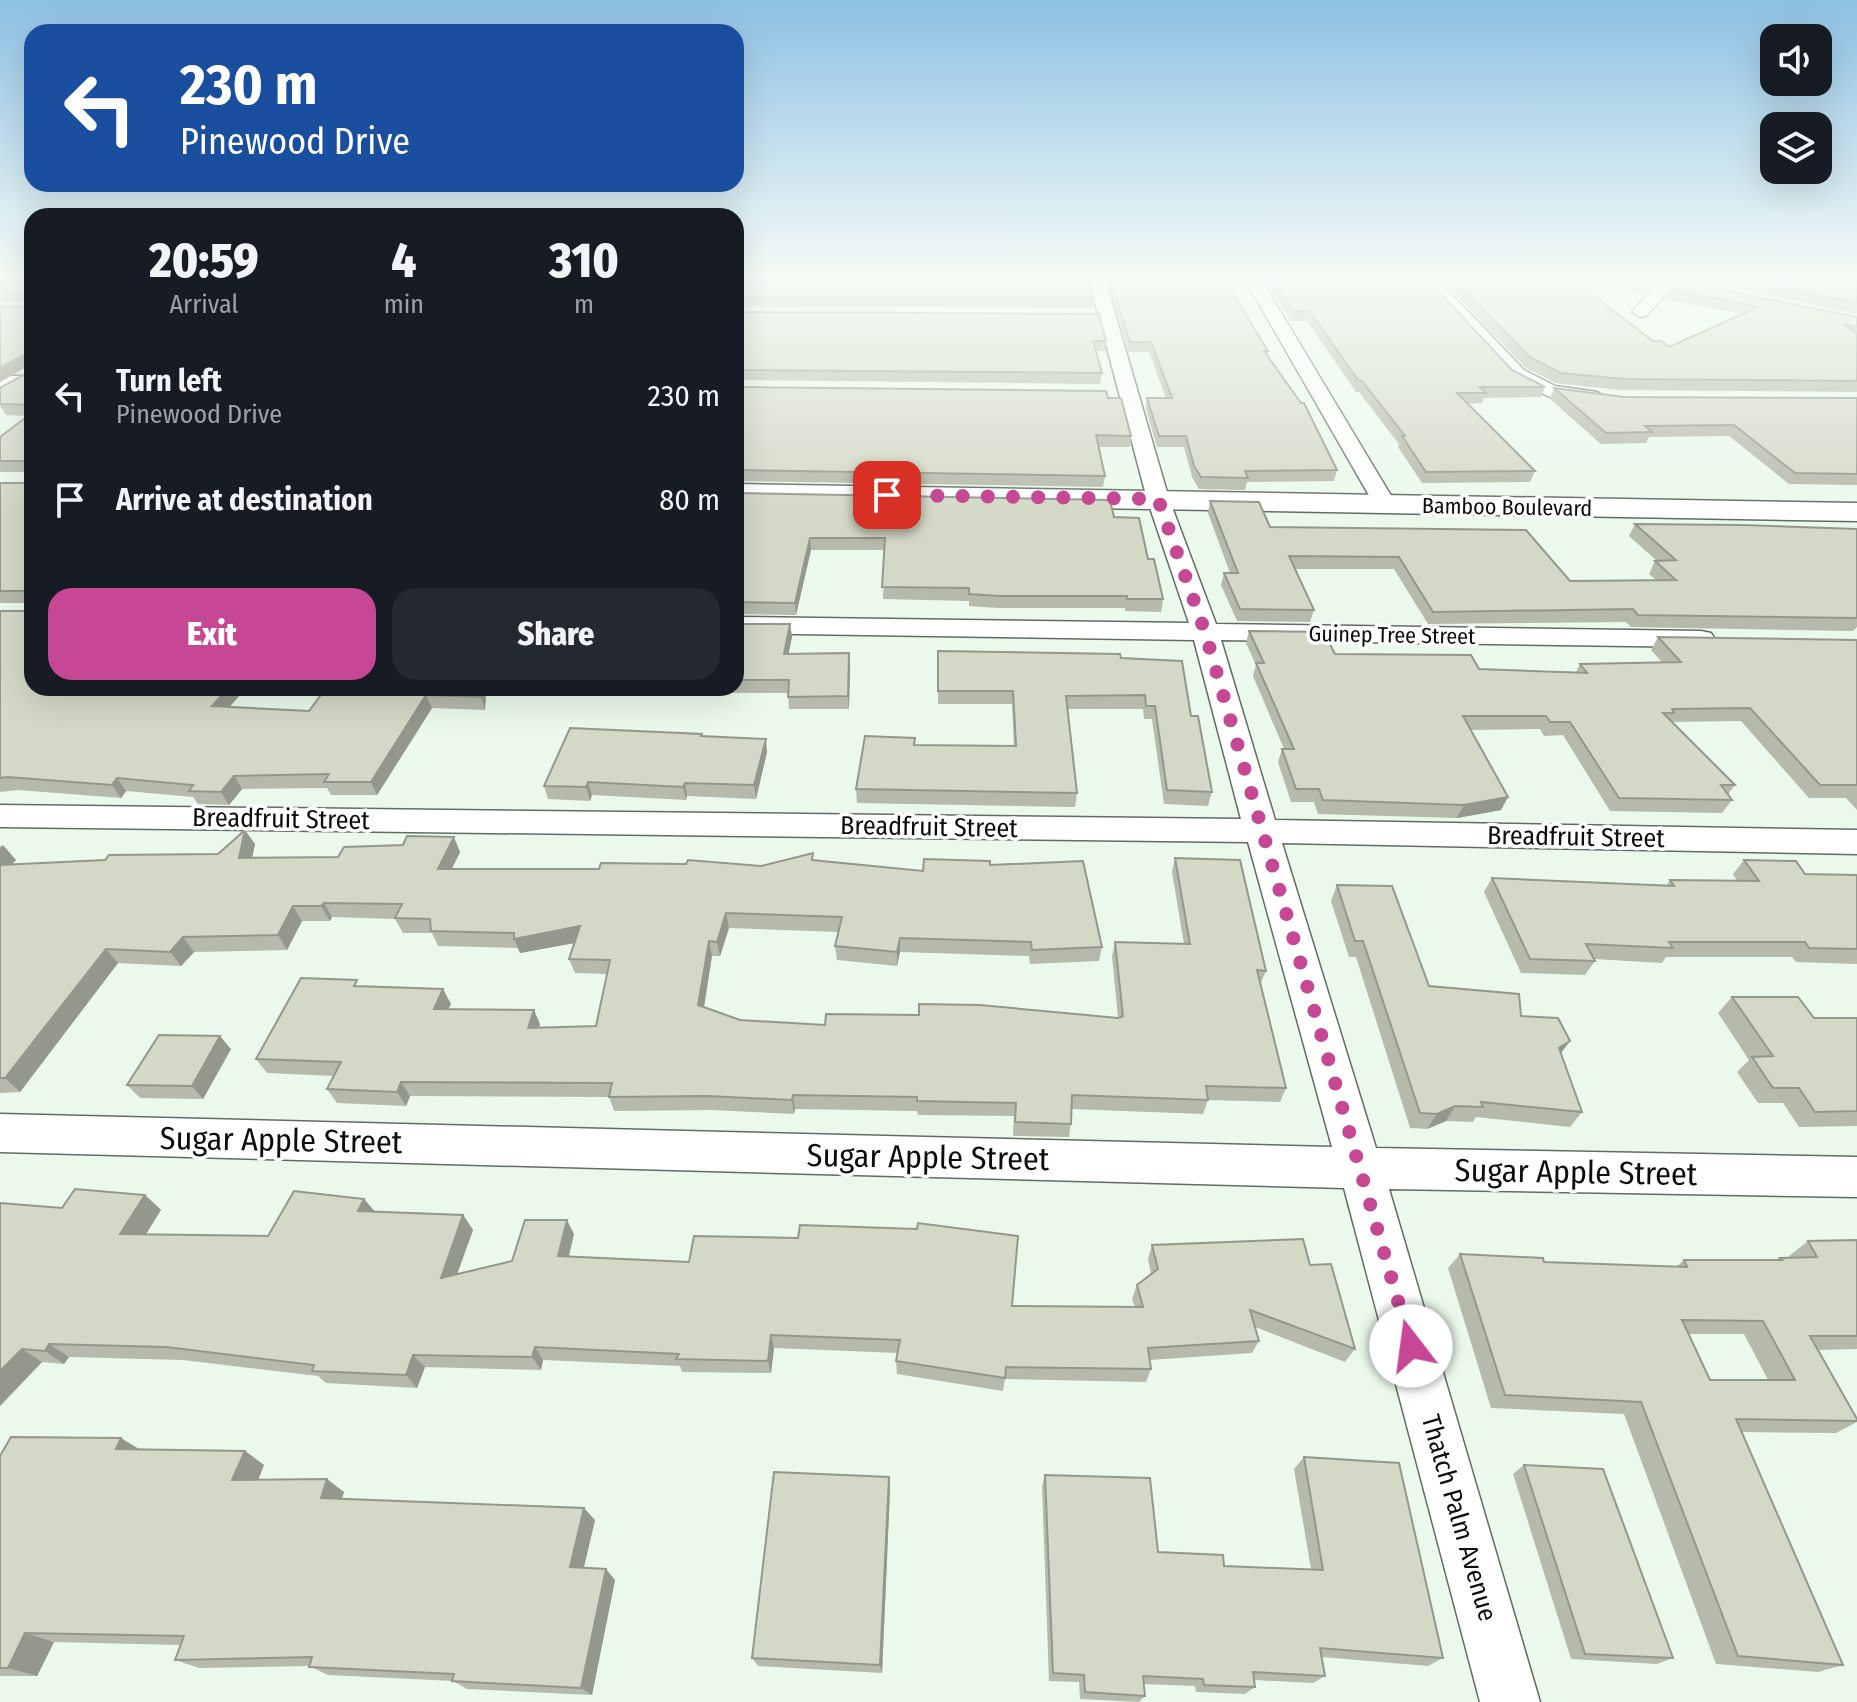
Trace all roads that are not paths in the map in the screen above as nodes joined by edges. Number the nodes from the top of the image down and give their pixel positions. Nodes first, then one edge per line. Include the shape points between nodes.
1 (1110, 355) edge
2 (1298, 355) edge
3 (1499, 355) edge
4 (21, 380) edge
5 (0, 394) edge
6 (1619, 399) edge
7 (744, 493) edge
8 (1158, 499) junction
9 (1385, 504) junction
10 (1857, 512) edge
11 (744, 625) edge
12 (1205, 632) junction
13 (1730, 640) edge
14 (0, 816) edge
15 (1262, 831) junction
16 (1857, 842) edge
17 (0, 1133) edge
18 (1361, 1168) junction
19 (1857, 1177) edge
20 (1510, 1702) edge

1 - 8 street, Thatch Palm Avenue
2 - 9 street
3 - 6 street via 1529,382 1570,395
4 - 5 street
7 - 8 main road, Bamboo Boulevard
8 - 9 main road, Bamboo Boulevard
8 - 12 street, Thatch Palm Avenue
9 - 10 main road, Bamboo Boulevard
11 - 12 street, Guinep Tree Street
12 - 13 street, Guinep Tree Street
12 - 15 street, Thatch Palm Avenue
14 - 15 street, Breadfruit Street
15 - 16 street, Breadfruit Street
15 - 18 street, Thatch Palm Avenue
17 - 18 street, Sugar Apple Street
18 - 19 street, Sugar Apple Street
18 - 20 street, Thatch Palm Avenue

